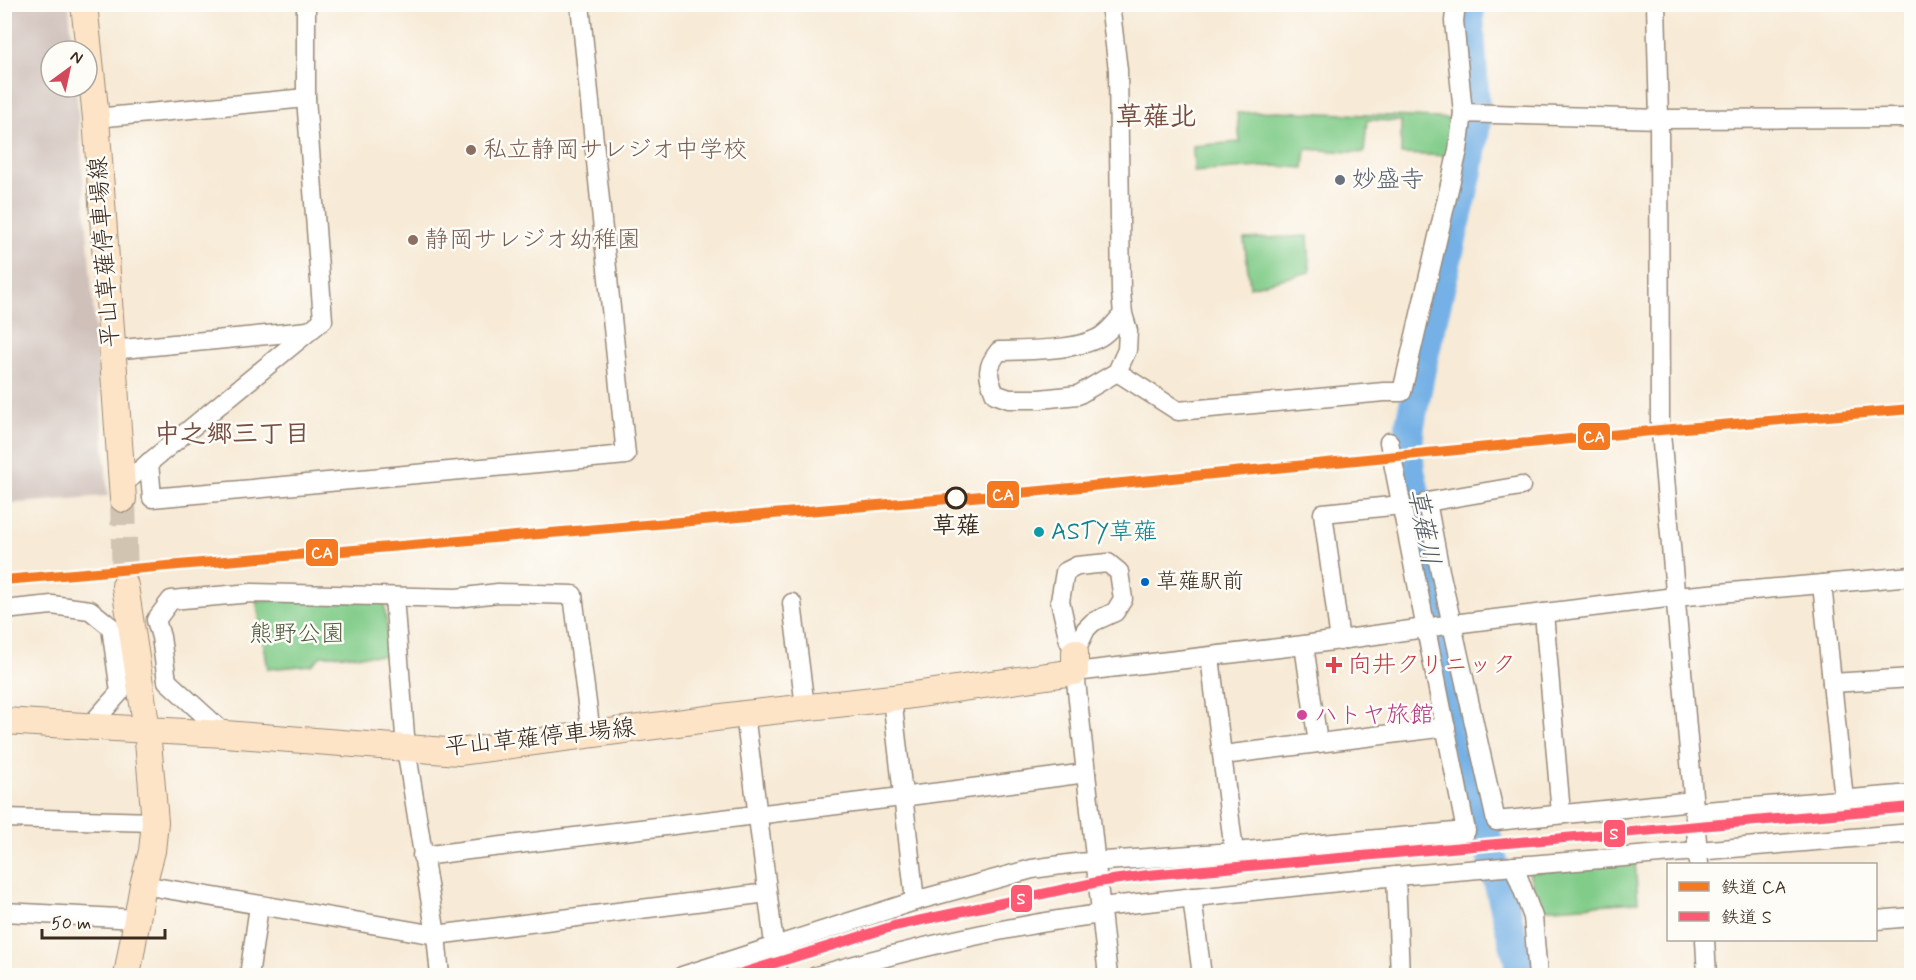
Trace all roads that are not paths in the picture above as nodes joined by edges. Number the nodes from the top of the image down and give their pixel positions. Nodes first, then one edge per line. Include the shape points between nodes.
1 (84, 4) edge
2 (306, 4) edge
3 (580, 4) edge
4 (1110, 4) edge
5 (1456, 4) edge
6 (1656, 4) edge
7 (306, 98) junction
8 (1463, 113) junction
9 (96, 118) junction
10 (1911, 118) edge
11 (1659, 119) junction
12 (1123, 314) junction
13 (308, 332) junction
14 (112, 350) junction
15 (1117, 372) junction
16 (1389, 442) dead end
17 (150, 462) junction
18 (1521, 486) dead end
19 (123, 491) joint
20 (1401, 505) junction
21 (1911, 576) edge
22 (1822, 584) junction
23 (125, 586) tunnel mouth
24 (394, 597) junction
25 (1675, 597) junction
26 (792, 603) dead end
27 (4, 610) edge
28 (1544, 613) junction
29 (1453, 624) junction
30 (1425, 627) junction
31 (1340, 640) junction
32 (1304, 645) junction
33 (1210, 657) junction
34 (1075, 662) junction
35 (1911, 678) edge
36 (1832, 683) junction
37 (892, 698) junction
38 (806, 707) junction
39 (745, 714) junction
40 (4, 721) edge
41 (89, 727) junction
42 (1446, 727) junction
43 (147, 730) junction
44 (225, 734) junction
45 (591, 734) junction
46 (1318, 743) junction
47 (405, 748) junction
48 (1223, 755) junction
49 (1086, 773) junction
50 (1911, 794) edge
51 (903, 797) junction
52 (1844, 800) junction
53 (1694, 806) junction
54 (758, 814) junction
55 (1561, 814) junction
56 (4, 818) edge
57 (155, 822) junction
58 (1911, 833) edge
59 (1234, 852) junction
60 (422, 856) junction
61 (1698, 858) edge
62 (1097, 862) junction
63 (1512, 867) junction
64 (1396, 876) junction
65 (143, 885) junction
66 (767, 893) junction
67 (1192, 897) junction
68 (915, 901) junction
69 (259, 906) junction
70 (1101, 911) junction
71 (4, 912) edge
72 (1911, 916) edge
73 (137, 919) junction
74 (1877, 920) edge
75 (436, 935) junction
76 (1705, 941) edge
77 (774, 948) junction
78 (127, 975) edge
79 (249, 975) edge
80 (440, 975) edge
81 (682, 975) edge
82 (778, 975) edge
83 (816, 975) edge
84 (1108, 975) edge
85 (1202, 975) edge
86 (1400, 975) edge
87 (1538, 975) edge
88 (1707, 975) edge

1 - 9 main road, 平山草薙停車場線
2 - 7 street
3 - 17 street via 626,455 152,498
4 - 12 street via 1118,70
5 - 8 street via 1454,21
6 - 11 street
7 - 9 street
7 - 13 street via 322,320
8 - 11 street
8 - 15 street via 1458,150 1402,392 1178,411
9 - 14 main road, 平山草薙停車場線
10 - 11 street
11 - 25 street via 1660,421
12 - 15 street via 1128,331 1127,350
12 - 15 street via 1104,334 1085,344 999,351 990,363 989,379 995,394 1008,399 1040,399 1078,395
13 - 14 street
13 - 17 street
14 - 19 main road, 平山草薙停車場線
16 - 20 street
17 - 19 street
18 - 29 street via 1427,502
20 - 30 street
20 - 31 street via 1323,513
21 - 22 street
22 - 25 street
22 - 36 street
23 - 43 main road
24 - 44 street via 252,593 171,600 156,620 166,681
24 - 45 street via 573,595
24 - 47 street
25 - 28 street
25 - 53 street
26 - 38 street
27 - 41 street via 52,605 90,610 111,627 120,692
28 - 29 street
28 - 55 street
29 - 30 street
29 - 55 street via 1496,821
30 - 31 street
30 - 42 street
31 - 32 street
32 - 33 street
32 - 46 street
33 - 34 street
33 - 48 street
34 - 34 street via 1059,601 1065,572 1077,566 1108,563 1119,572 1123,599 1115,612 1086,629
34 - 37 main road, 平山草薙停車場線
34 - 49 street
35 - 36 street
36 - 52 street
37 - 38 main road, 平山草薙停車場線
37 - 51 street
38 - 39 main road, 平山草薙停車場線
39 - 45 main road, 平山草薙停車場線
39 - 54 street
40 - 41 main road, 平山草薙停車場線
41 - 43 main road, 平山草薙停車場線
42 - 46 street
42 - 59 street via 1466,831
43 - 44 main road, 平山草薙停車場線
43 - 57 main road
44 - 47 main road, 平山草薙停車場線
45 - 47 main road, 平山草薙停車場線 via 459,752
46 - 48 street
47 - 60 street
48 - 59 street
49 - 51 street
49 - 62 street
50 - 52 street
51 - 54 street
51 - 68 street
52 - 53 street
53 - 55 street
53 - 61 street
54 - 60 street
54 - 66 street
56 - 57 street
57 - 65 main road
58 - 61 street
59 - 62 street
60 - 75 street
61 - 63 street
62 - 68 street via 1032,869
62 - 70 street
63 - 64 street
63 - 87 street via 1533,917
64 - 67 street
64 - 86 street
65 - 69 street
65 - 73 main road
66 - 75 street
66 - 77 street
67 - 70 street
67 - 85 street
68 - 77 street
69 - 75 street
69 - 79 street
70 - 83 street via 896,953
70 - 84 street
71 - 73 street
72 - 74 street
73 - 78 main road
75 - 80 street
76 - 88 street
77 - 81 street
77 - 82 street

